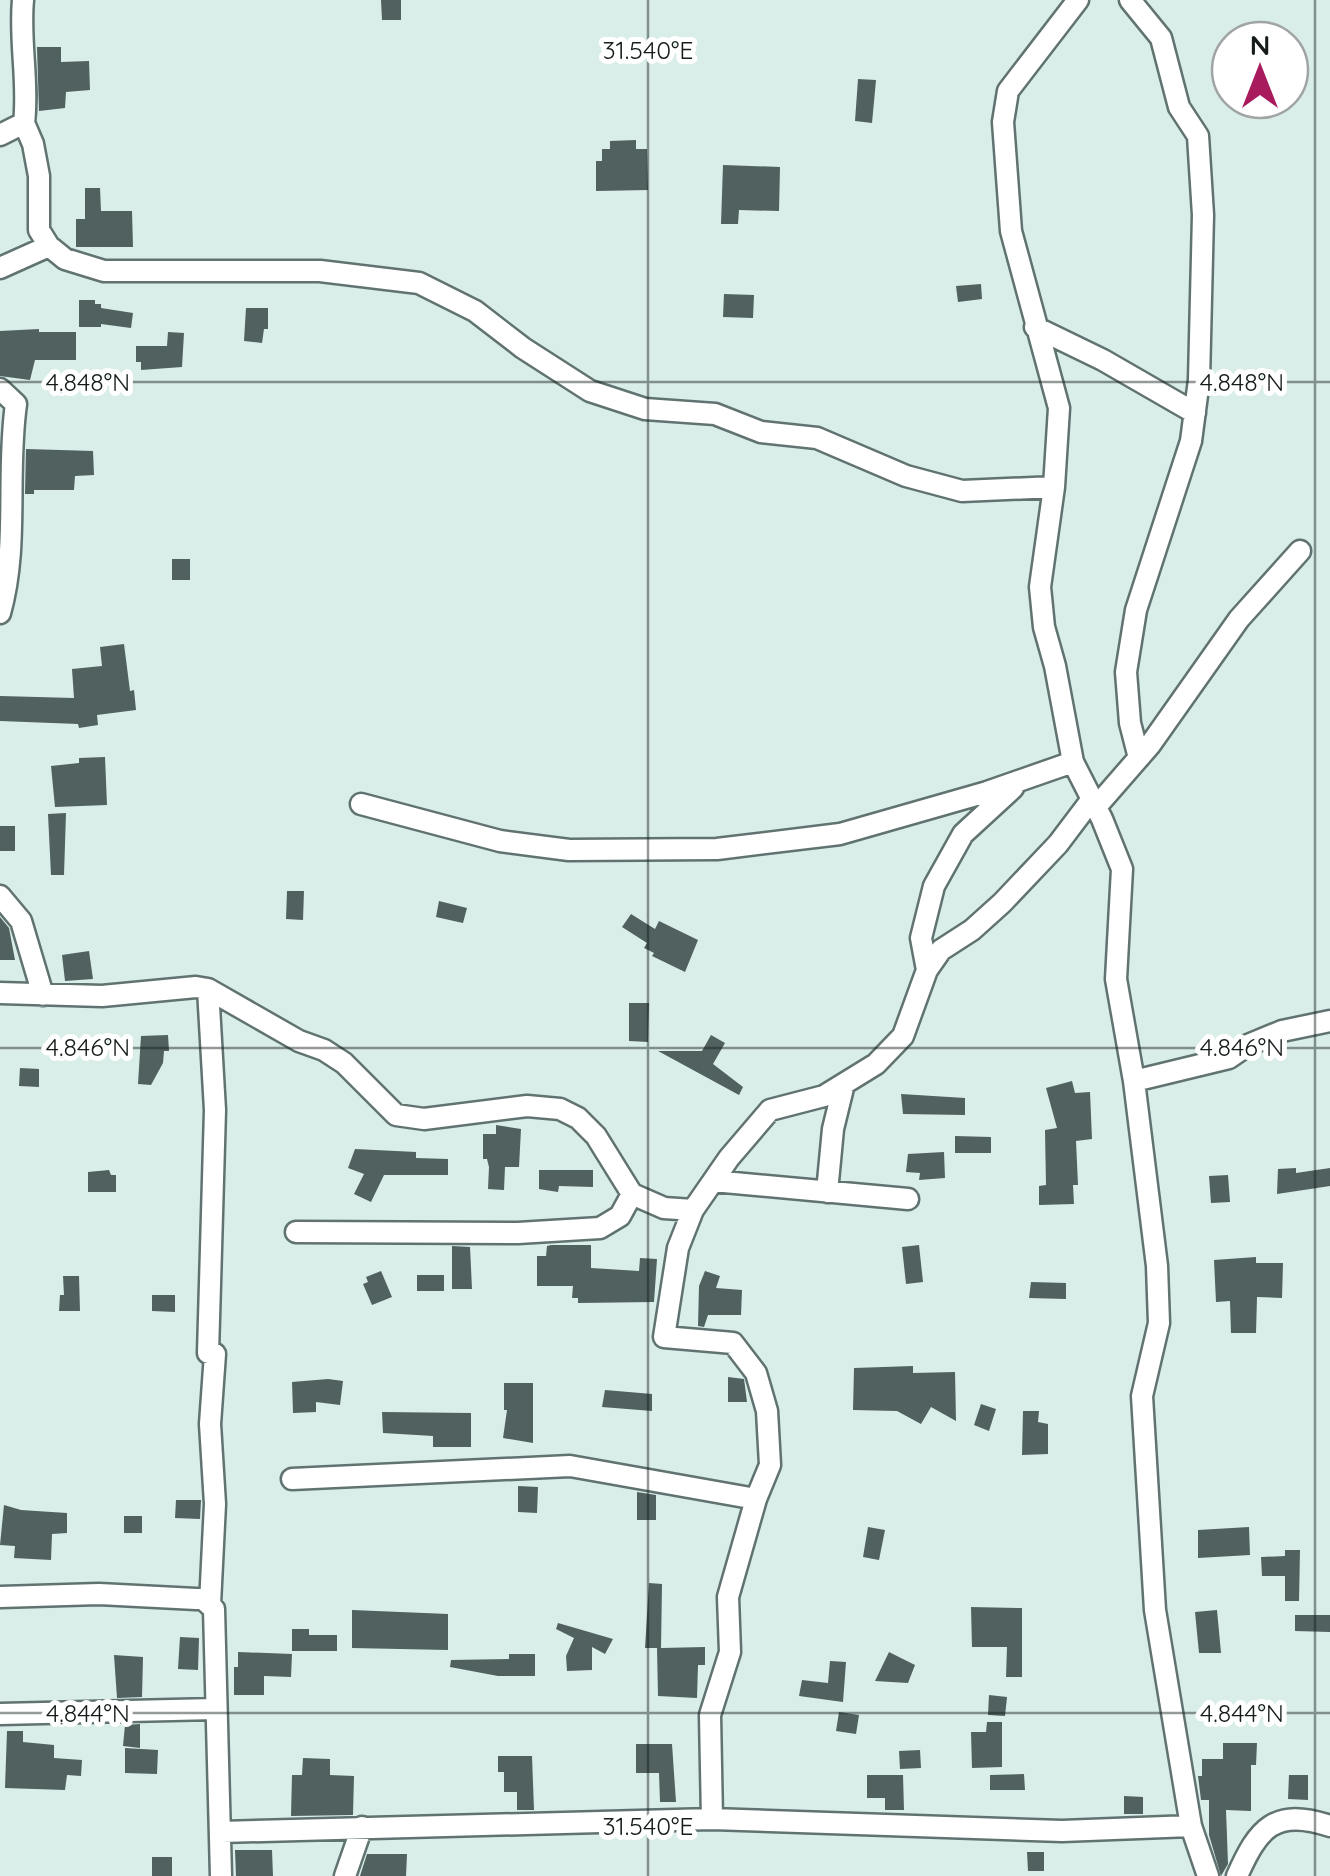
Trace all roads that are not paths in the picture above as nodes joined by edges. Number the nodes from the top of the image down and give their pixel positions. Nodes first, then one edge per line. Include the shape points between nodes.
1 (23, 0) edge
2 (1078, 0) edge
3 (1130, 0) edge
4 (24, 123) junction
5 (0, 135) edge
6 (49, 246) junction
7 (0, 268) edge
8 (1035, 327) junction
9 (0, 389) edge
10 (1196, 414) junction
11 (1054, 487) junction
12 (1300, 551) dead end
13 (0, 613) edge
14 (1139, 758) junction
15 (1073, 762) junction
16 (1022, 780) junction
17 (1094, 803) junction
18 (361, 804) dead end
19 (0, 896) edge
20 (927, 970) junction
21 (208, 989) junction
22 (0, 993) edge
23 (44, 995) junction
24 (1330, 1021) edge
25 (1134, 1081) junction
26 (844, 1084) junction
27 (713, 1182) junction
28 (827, 1192) junction
29 (632, 1194) junction
30 (908, 1199) dead end
31 (692, 1210) junction
32 (296, 1232) dead end
33 (292, 1479) dead end
34 (756, 1499) junction
35 (0, 1598) edge
36 (210, 1604) junction
37 (216, 1709) junction
38 (0, 1714) edge
39 (712, 1818) junction
40 (362, 1826) junction
41 (1192, 1826) junction
42 (1330, 1826) edge
43 (221, 1832) junction
44 (221, 1876) edge
45 (345, 1876) edge
46 (1208, 1876) edge
47 (1237, 1876) edge

1 - 4 street
2 - 8 street via 1008,91 1003,122 1011,231
3 - 10 street via 1161,38 1179,107 1198,136 1204,215
4 - 5 street
4 - 6 street via 39,176 39,230
6 - 7 street
6 - 11 street via 65,259 104,271 320,270 419,283 475,310 590,391 644,410 715,414 761,432 818,438 906,476 962,491
8 - 10 street
8 - 11 street via 1059,408
9 - 13 street via 16,404 11,558
10 - 14 street via 1128,657 1130,723
11 - 15 street via 1040,587
12 - 14 street via 1239,619
14 - 17 street
15 - 16 street
15 - 17 street
16 - 18 street via 840,834 717,849 569,850 500,841
16 - 20 street via 963,834 934,886 921,938
17 - 20 street via 1002,903 941,950
17 - 25 street via 1122,870 1116,979
19 - 23 street via 21,922
20 - 26 street via 903,1036
21 - 23 street
21 - 29 street via 334,1056 396,1115 424,1120 527,1106 560,1109 596,1136
21 - 36 street via 215,1204
22 - 23 street
24 - 25 street via 1282,1030 1229,1058
25 - 41 street via 1158,1266 1158,1334 1142,1396 1154,1592
26 - 27 street via 770,1110
26 - 28 street
27 - 28 street
27 - 31 street
28 - 30 street
29 - 31 street via 664,1208
29 - 32 street via 620,1216 600,1228
31 - 34 street via 678,1248 664,1336 733,1342 756,1373 768,1411 770,1465
33 - 34 street via 570,1466
34 - 39 street via 728,1597 730,1652 710,1715
35 - 36 street via 99,1594
36 - 37 street
37 - 38 street
37 - 43 street
39 - 40 street
39 - 41 street via 1062,1831
40 - 43 street
40 - 45 street
41 - 46 street
42 - 47 street via 1273,1822 1253,1840
43 - 44 street

